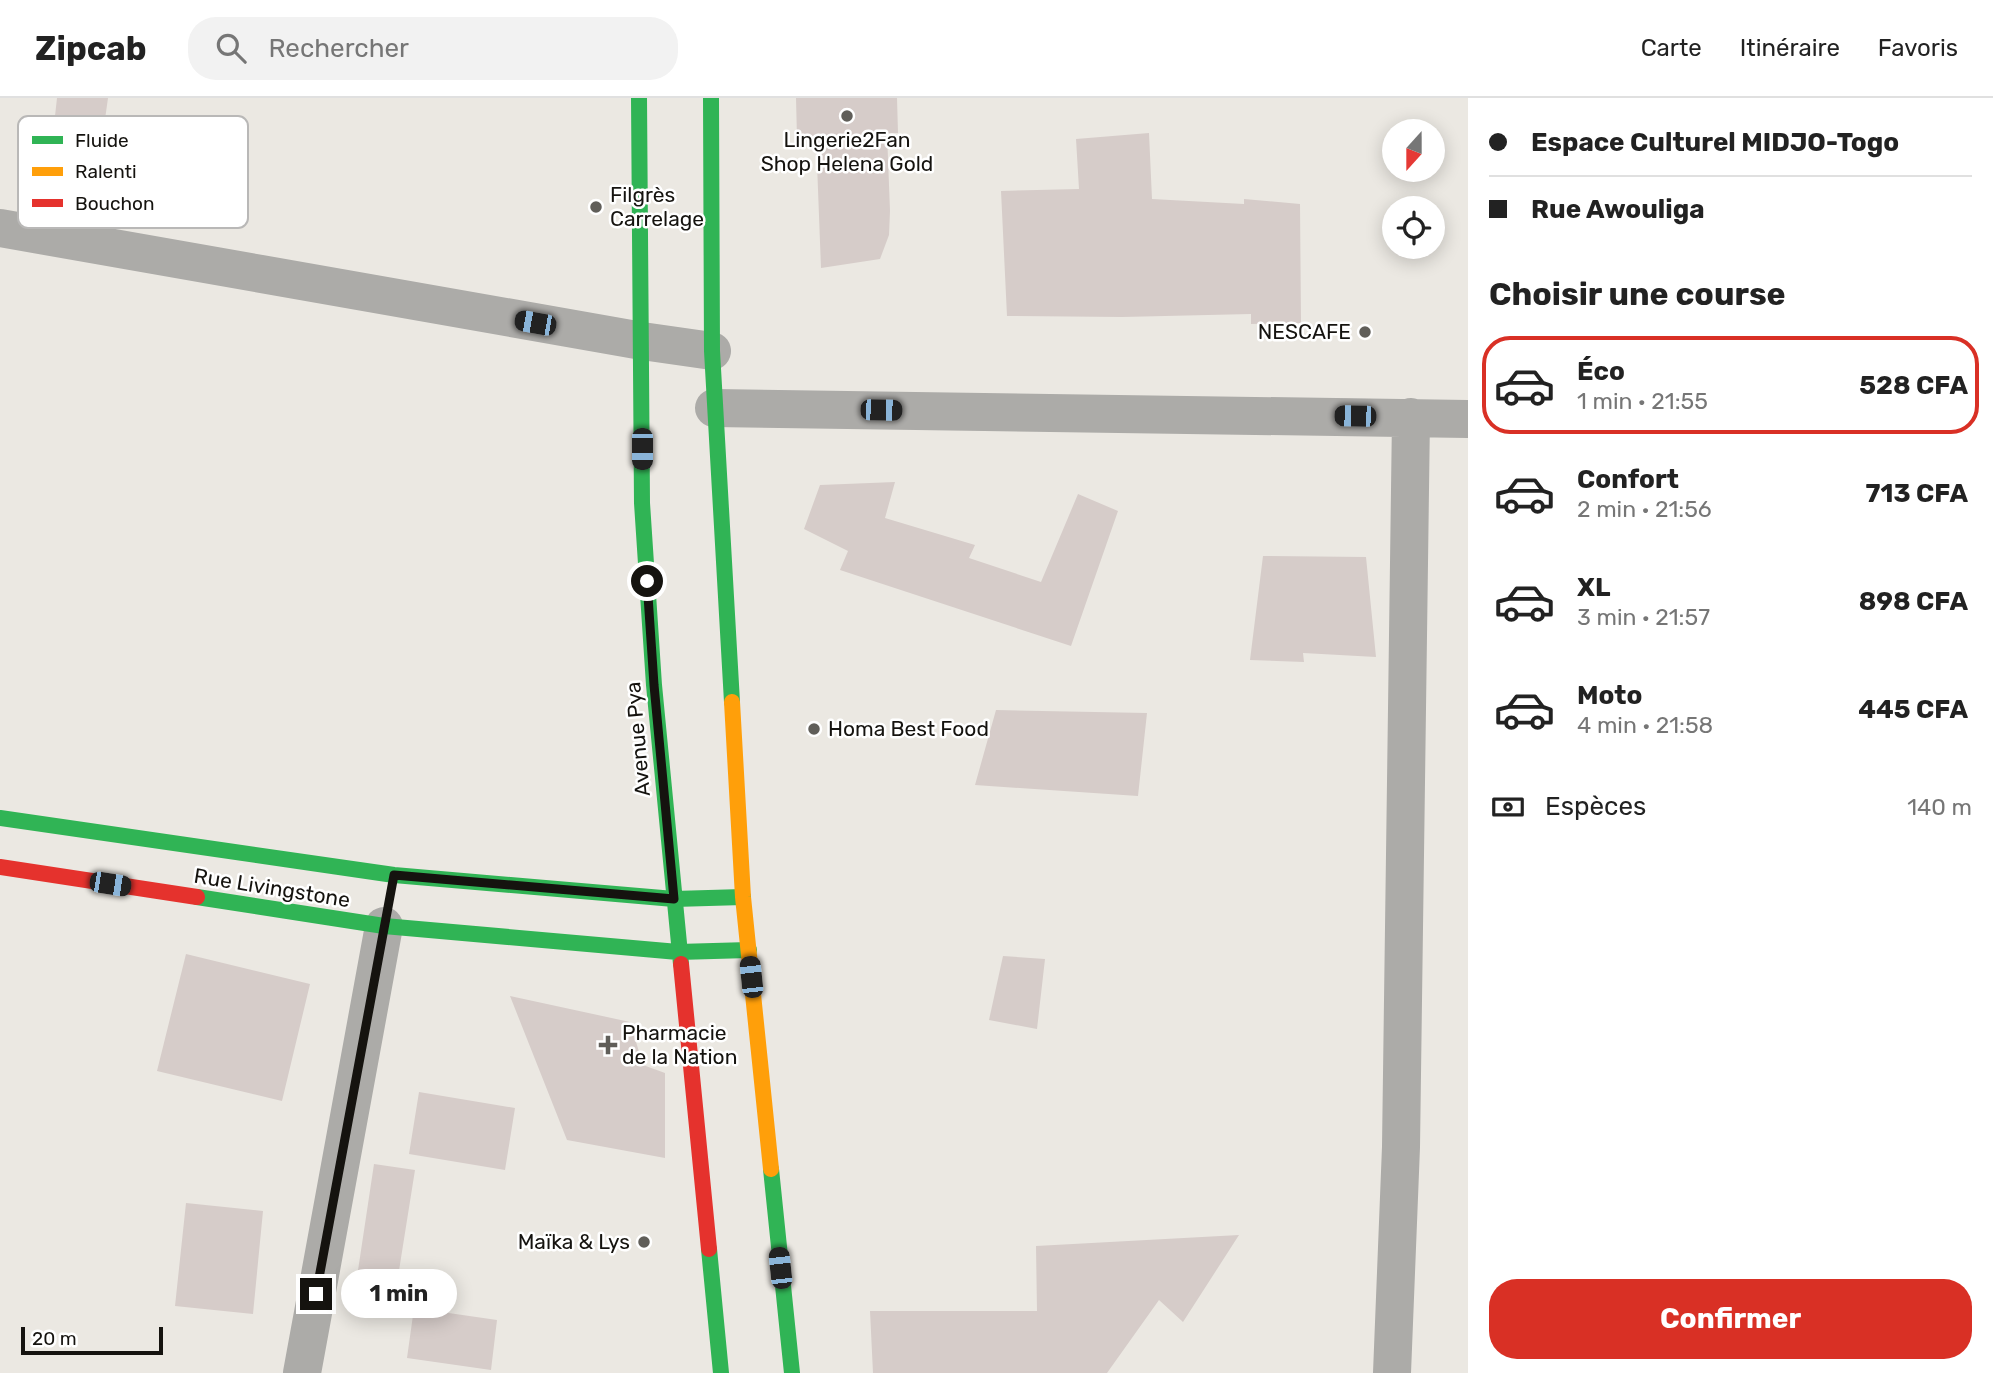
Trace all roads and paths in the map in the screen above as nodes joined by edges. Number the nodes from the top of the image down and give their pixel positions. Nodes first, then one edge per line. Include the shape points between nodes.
1 (639, 98) edge
2 (711, 98) edge
3 (0, 228) edge
4 (642, 341) junction
5 (712, 351) junction
6 (714, 408) junction
7 (1411, 417) junction
8 (1468, 419) edge
9 (0, 818) edge
10 (0, 867) edge
11 (743, 897) junction
12 (674, 899) junction
13 (385, 919) junction
14 (749, 950) junction
15 (678, 952) junction
16 (302, 1373) edge
17 (721, 1373) edge
18 (792, 1373) edge
19 (1392, 1373) edge

1 - 4 main road, Avenue Pya
2 - 5 main road
3 - 4 street
4 - 5 street
4 - 12 main road, Avenue Pya via 642,503
5 - 6 main road
6 - 7 street
6 - 11 main road
7 - 8 street
7 - 19 street via 1401,1147
9 - 12 main road, Rue Livingstone via 393,881
10 - 13 main road, Rue Livingstone
11 - 12 main road, Rue Livingstone
11 - 14 main road
12 - 15 main road, Avenue Pya
13 - 15 main road, Rue Livingstone
13 - 16 street
14 - 15 main road, Rue Livingstone
14 - 18 main road
15 - 17 main road, Avenue Pya

